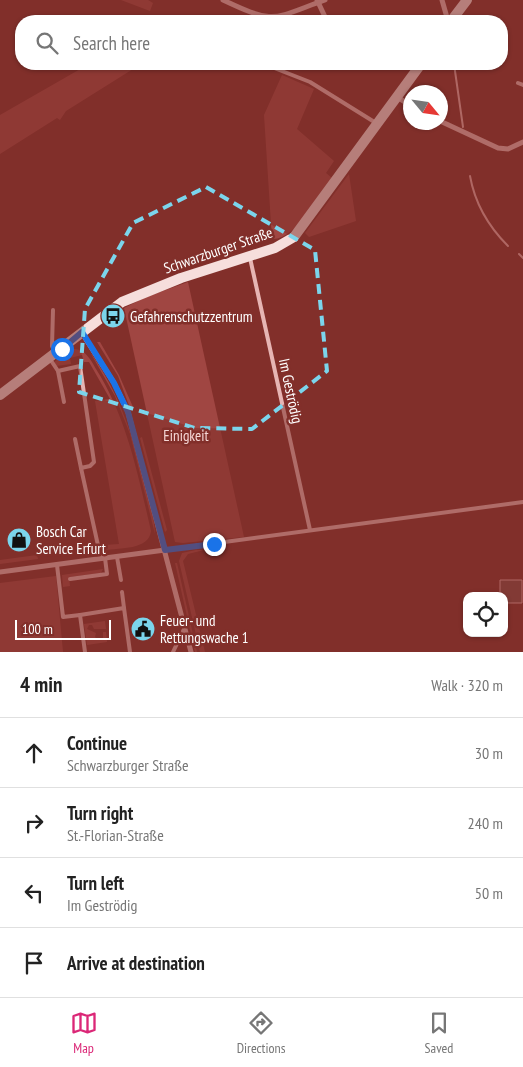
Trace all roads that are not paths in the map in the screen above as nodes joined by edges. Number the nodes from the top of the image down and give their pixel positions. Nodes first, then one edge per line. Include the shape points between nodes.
1 (223, 0) edge
2 (325, 0) edge
3 (442, 0) edge
4 (467, 0) edge
5 (317, 2) edge
6 (255, 15) edge
7 (284, 15) edge
8 (324, 15) edge
9 (448, 15) edge
10 (455, 15) edge
11 (279, 70) edge
12 (418, 70) edge
13 (518, 83) dead end
14 (412, 85) edge
15 (523, 85) edge
16 (403, 103) edge
17 (378, 124) junction
18 (448, 125) edge
19 (523, 142) edge
20 (250, 256) junction
21 (53, 310) dead end
22 (82, 332) junction
23 (53, 357) junction
24 (58, 371) junction
25 (0, 396) edge
26 (64, 402) dead end
27 (75, 439) dead end
28 (81, 468) junction
29 (523, 502) edge
30 (310, 530) junction
31 (165, 550) junction
32 (117, 557) junction
33 (103, 559) junction
34 (57, 565) junction
35 (0, 572) edge
36 (70, 579) dead end
37 (121, 580) dead end
38 (122, 592) dead end
39 (124, 608) junction
40 (80, 615) junction
41 (185, 627) junction
42 (85, 652) edge
43 (130, 652) edge
44 (173, 652) edge
45 (191, 652) edge

1 - 6 street
2 - 5 street
3 - 9 street
4 - 10 street
5 - 7 street
5 - 8 street
11 - 17 lane via 310,82
12 - 14 street, Schwarzburger Straße
13 - 15 lane
16 - 17 street, Schwarzburger Straße
17 - 20 street, Schwarzburger Straße via 294,237 275,248
18 - 19 street via 498,148 508,149
20 - 22 street, Schwarzburger Straße via 181,278 122,302
20 - 30 lane, Im Geströdig
21 - 23 lane
22 - 23 street, Schwarzburger Straße
22 - 31 street via 128,412
23 - 24 lane
23 - 25 street, Schwarzburger Straße
24 - 26 lane
24 - 28 lane via 80,366 94,462
27 - 28 lane
28 - 33 lane
29 - 30 lane
30 - 31 lane
31 - 32 street
31 - 41 street
32 - 33 street
32 - 37 lane
33 - 34 street
33 - 36 lane via 108,574
34 - 35 street
34 - 40 lane via 63,617
38 - 39 lane
39 - 40 lane
39 - 43 lane
40 - 42 lane
41 - 44 lane
41 - 45 street

